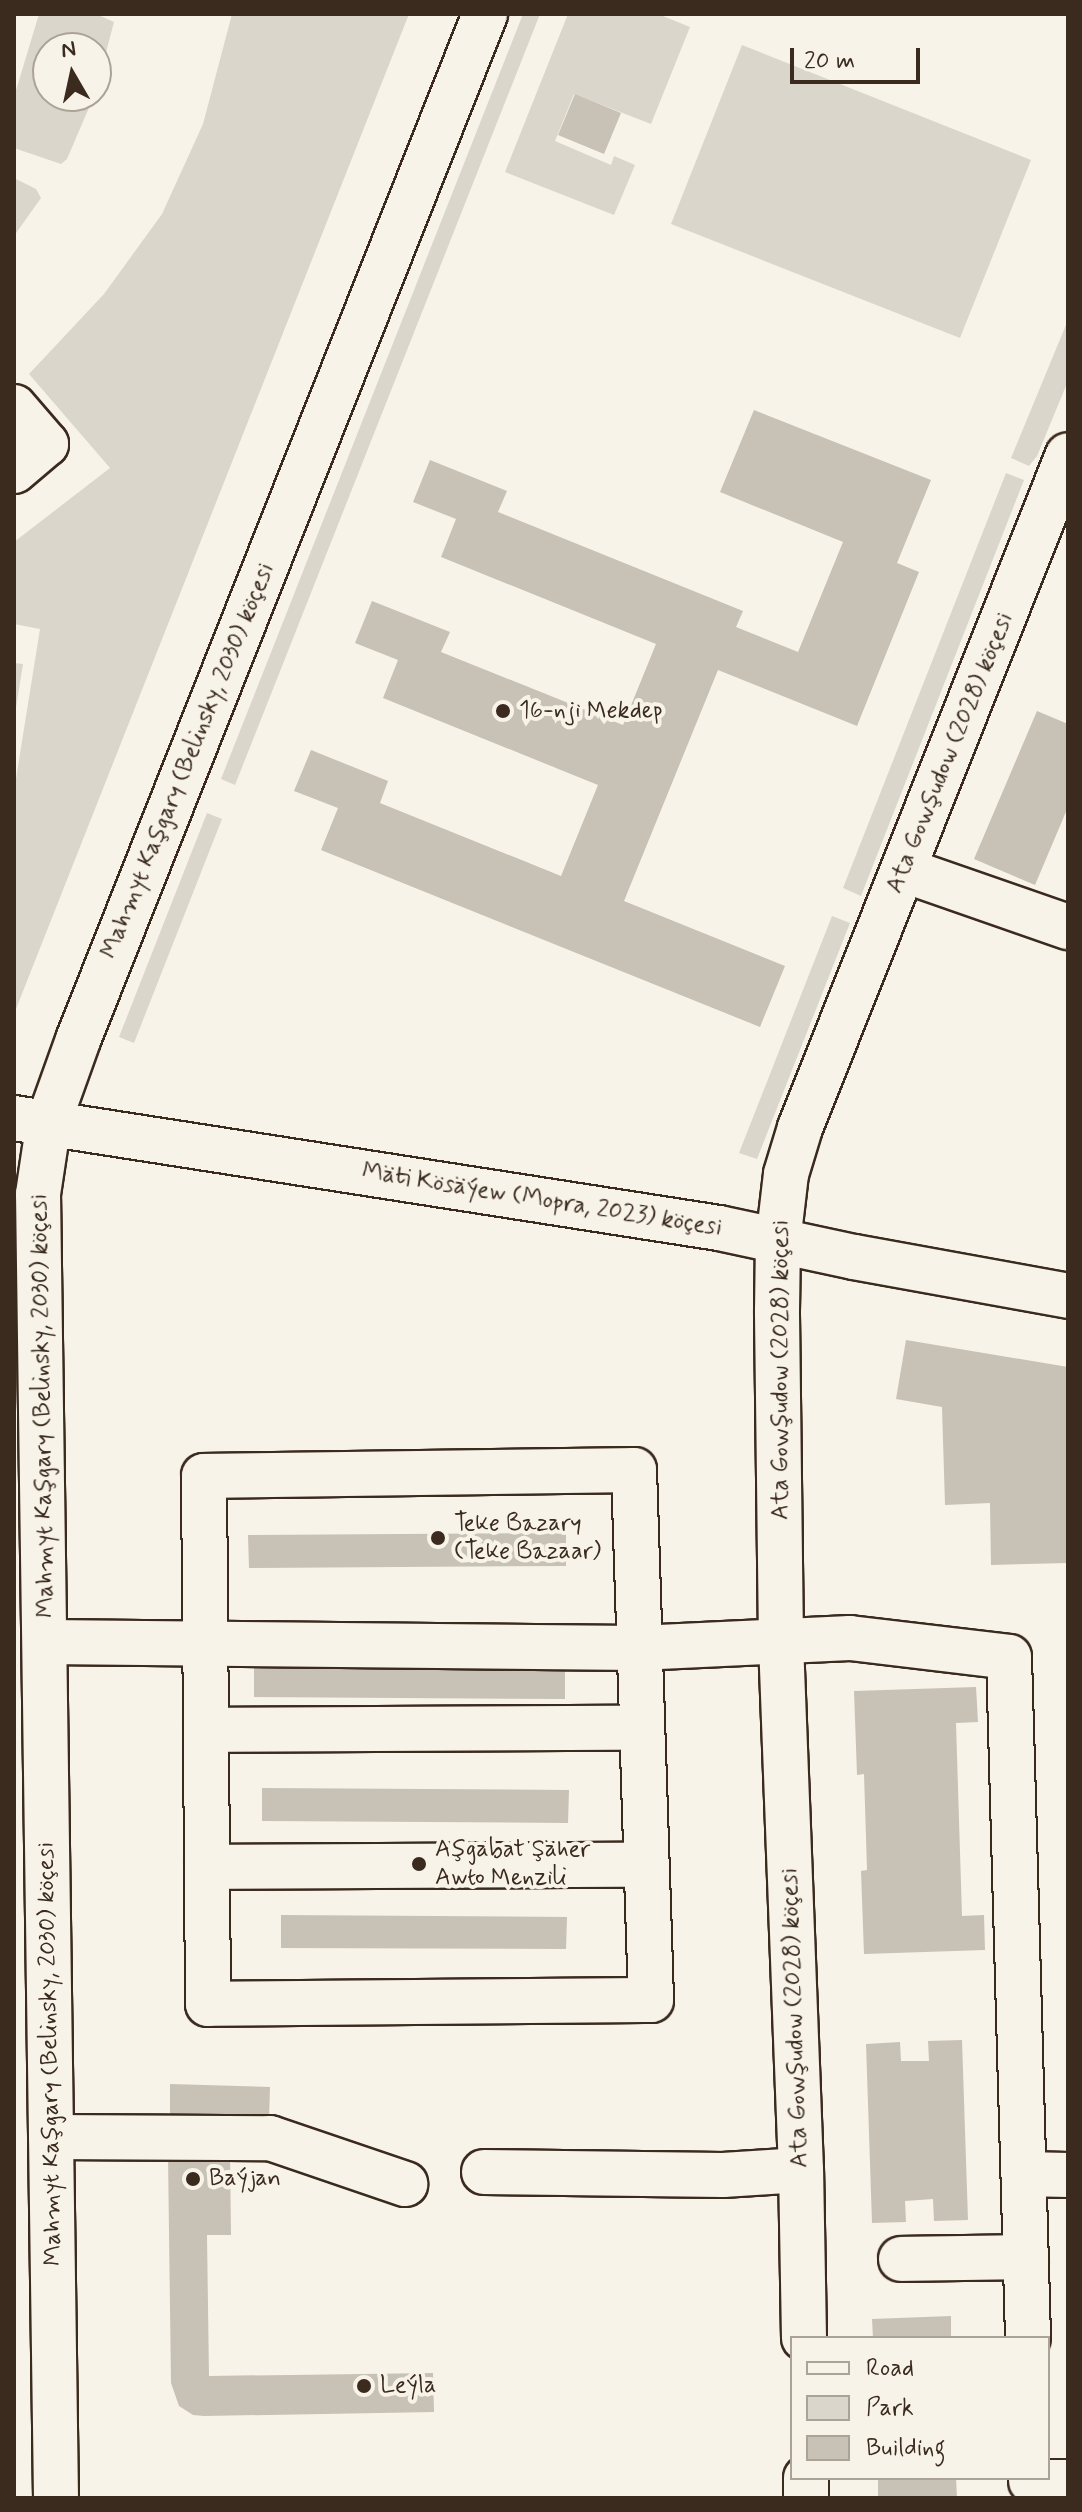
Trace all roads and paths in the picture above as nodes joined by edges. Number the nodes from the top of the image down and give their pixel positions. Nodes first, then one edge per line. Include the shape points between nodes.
1 (485, 14) edge
2 (14, 407) edge
3 (1068, 455) edge
4 (14, 471) edge
5 (904, 870) junction
6 (1068, 927) edge
7 (32, 1120) edge
8 (778, 1242) junction
9 (1068, 1296) edge
10 (205, 1641) junction
11 (46, 1642) junction
12 (781, 1642) junction
13 (638, 1648) junction
14 (641, 1728) junction
15 (206, 1730) junction
16 (646, 1865) junction
17 (207, 1867) junction
18 (31, 1986) edge
19 (51, 2137) junction
20 (801, 2170) junction
21 (484, 2172) dead end
22 (1024, 2174) junction
23 (1068, 2175) edge
24 (405, 2184) dead end
25 (1026, 2257) junction
26 (901, 2259) dead end
27 (804, 2336) edge
28 (1028, 2336) edge
29 (56, 2498) edge

1 - 7 street, Mahmyt Kaşgary (Belinsky, 2030) köçesi via 78,1040
2 - 4 street via 46,444
3 - 5 street, Ata Gowşudow (2028) köçesi
5 - 6 street
5 - 8 street, Ata Gowşudow (2028) köçesi via 800,1128 786,1174
7 - 8 street, Mäti Kösäýew (Mopra, 2023) köçesi via 719,1228
7 - 11 street, Mahmyt Kaşgary (Belinsky, 2030) köçesi via 38,1194
8 - 9 street, Mäti Kösäýew (Mopra, 2023) köçesi
8 - 12 street, Ata Gowşudow (2028) köçesi
10 - 11 street
10 - 13 street
10 - 13 street via 204,1476 634,1470
10 - 15 street
11 - 18 street, Mahmyt Kaşgary (Belinsky, 2030) köçesi
12 - 13 street
12 - 20 street, Ata Gowşudow (2028) köçesi
12 - 22 street via 850,1638 1009,1657
13 - 14 street
14 - 15 street
14 - 16 street
15 - 17 street
16 - 17 street
16 - 17 street via 651,2000 208,2004
18 - 19 street, Mahmyt Kaşgary (Belinsky, 2030) köçesi
19 - 24 street via 270,2138
19 - 29 street, Mahmyt Kaşgary (Belinsky, 2030) köçesi
20 - 21 street via 723,2175
20 - 27 street, Ata Gowşudow (2028) köçesi
22 - 23 street
22 - 25 street
25 - 26 street
25 - 28 street

